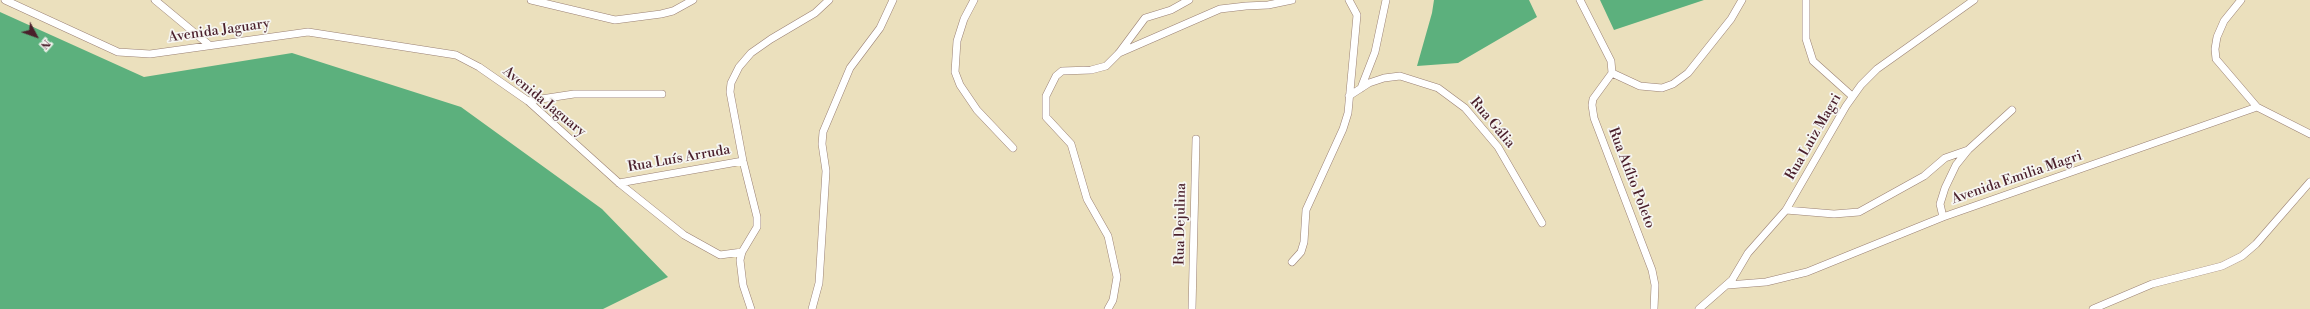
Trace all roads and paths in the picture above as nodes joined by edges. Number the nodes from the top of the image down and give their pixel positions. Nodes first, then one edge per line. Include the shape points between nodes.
1 (4, 0) edge
2 (155, 0) edge
3 (531, 0) edge
4 (693, 0) edge
5 (829, 0) edge
6 (893, 0) edge
7 (974, 0) edge
8 (1189, 0) edge
9 (1292, 0) edge
10 (1349, 0) edge
11 (1386, 0) edge
12 (1580, 0) edge
13 (1806, 0) edge
14 (1974, 0) edge
15 (2241, 0) edge
16 (1743, 1) edge
17 (208, 44) junction
18 (1119, 53) junction
19 (1612, 73) junction
20 (1360, 88) junction
21 (662, 94) dead end
22 (1349, 96) junction
23 (1852, 96) junction
24 (528, 101) junction
25 (2257, 107) junction
26 (2012, 110) dead end
27 (2310, 134) edge
28 (1196, 139) dead end
29 (1013, 148) dead end
30 (1968, 150) junction
31 (743, 161) junction
32 (2310, 182) edge
33 (619, 183) junction
34 (1786, 210) junction
35 (1943, 217) junction
36 (1542, 223) dead end
37 (742, 252) junction
38 (1292, 262) dead end
39 (1728, 285) junction
40 (751, 309) edge
41 (812, 309) edge
42 (1108, 309) edge
43 (1192, 309) edge
44 (1654, 309) edge
45 (1699, 309) edge
46 (2093, 309) edge

1 - 17 street, Avenida Jaguary via 118,52 150,54
2 - 17 street
3 - 4 street via 615,20 673,11
5 - 31 street via 815,13 752,53 734,74 730,92
6 - 41 street via 880,28 850,68 823,132 826,171 819,283
7 - 29 street via 957,41 955,72 977,110
8 - 18 street via 1171,10 1145,18
9 - 18 street via 1220,10
10 - 22 street via 1357,15
11 - 20 street via 1375,52
12 - 19 street via 1606,48
13 - 23 street via 1806,38 1813,61
14 - 23 street, Rua Luiz Magri via 1877,70
15 - 25 street via 2224,21 2217,37 2216,59
16 - 19 street via 1732,19 1688,74 1673,84 1662,88 1640,86
17 - 24 street, Avenida Jaguary via 308,32 456,55 468,60
18 - 42 street via 1101,68 1059,73 1050,86 1044,105 1046,117 1071,144 1087,199 1108,236 1117,277 1113,300
19 - 44 street, Rua Atílio Poleto via 1593,99 1594,118 1652,270 1655,285
20 - 22 street, Rua Gália
20 - 36 street, Rua Gália via 1384,78 1400,76 1428,84 1451,97 1476,119 1498,146
21 - 24 street via 574,94
22 - 38 street via 1348,113 1343,129 1306,210 1301,252
23 - 34 street, Rua Luiz Magri
24 - 33 street, Avenida Jaguary
25 - 27 street
25 - 35 street, Avenida Emilia Magri
26 - 30 street
28 - 43 street, Rua Dejulina
30 - 34 street via 1945,158 1924,176 1859,212 1834,214
30 - 35 street via 1956,165 1945,188 1940,204
31 - 33 street, Rua Luís Arruda
31 - 37 street via 757,217 757,227
32 - 46 street via 2242,256 2222,266 2152,284
33 - 37 street, Avenida Jaguary via 703,247 720,255
34 - 39 street, Rua Luiz Magri via 1748,253
35 - 39 street, Avenida Emilia Magri via 1807,272 1766,282
37 - 40 street via 741,275
39 - 45 street, Rua Luiz Magri

